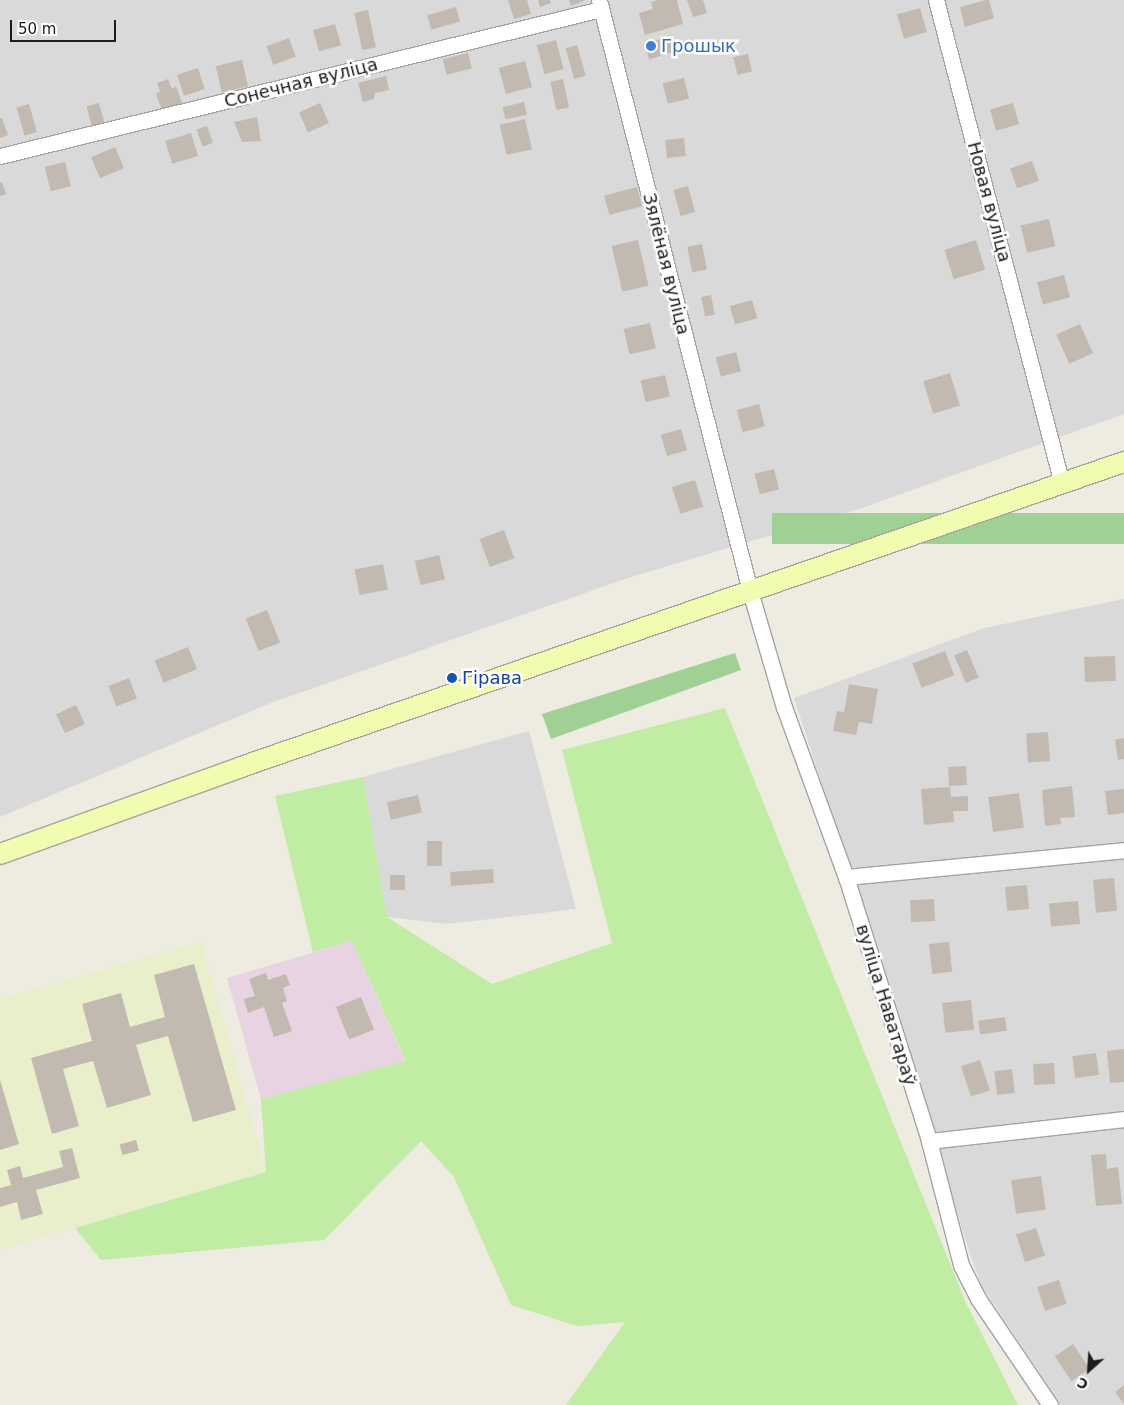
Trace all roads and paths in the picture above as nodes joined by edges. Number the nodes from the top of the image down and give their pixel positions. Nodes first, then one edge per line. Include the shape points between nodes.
1 (936, 0) edge
2 (600, 5) edge
3 (0, 156) edge
4 (1124, 462) edge
5 (1062, 484) junction
6 (750, 591) junction
7 (1124, 850) edge
8 (0, 854) edge
9 (846, 877) junction
10 (1124, 1119) edge
11 (929, 1141) junction
12 (1050, 1405) edge

1 - 5 street, Новая вуліца
2 - 3 street, Сонечная вуліца
2 - 6 street, Зялёная вуліца
4 - 5 main road
5 - 6 main road
6 - 8 main road
6 - 9 street, вуліца Наватараў via 784,707
7 - 9 street
9 - 11 street, вуліца Наватараў
10 - 11 street
11 - 12 street, вуліца Наватараў via 961,1265 979,1300

